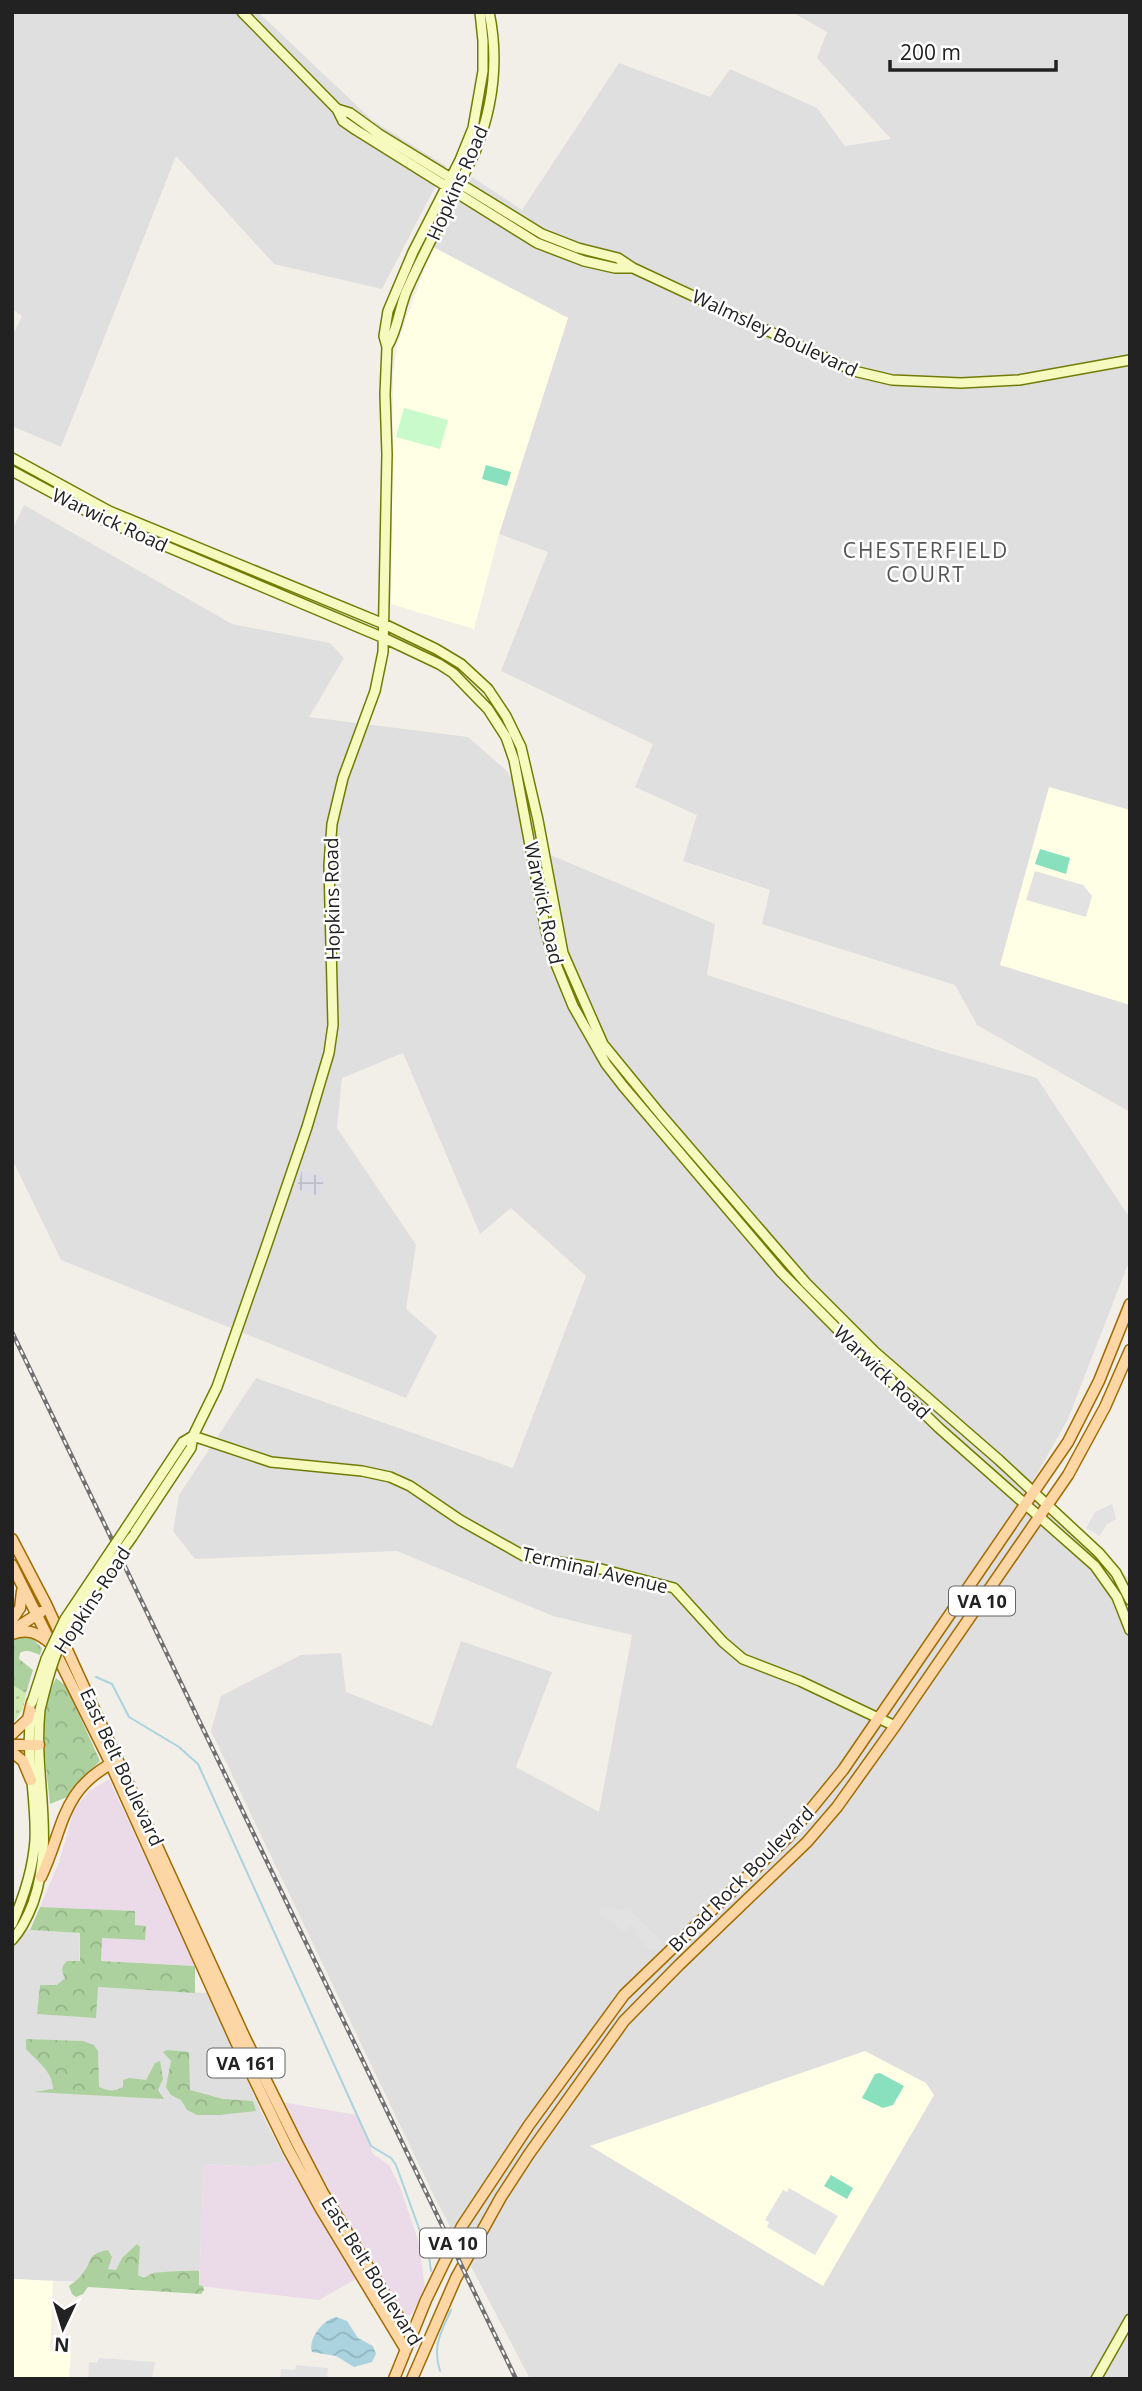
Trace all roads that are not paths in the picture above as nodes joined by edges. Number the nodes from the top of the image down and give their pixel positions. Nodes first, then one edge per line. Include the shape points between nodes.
1 (242, 12) edge
2 (480, 12) edge
3 (489, 12) edge
4 (337, 109) junction
5 (451, 178) junction
6 (460, 183) junction
7 (450, 190) junction
8 (633, 268) junction
9 (397, 288) junction
10 (406, 292) junction
11 (387, 346) junction
12 (1130, 360) edge
13 (12, 458) edge
14 (12, 471) edge
15 (384, 624) junction
16 (384, 638) junction
17 (1130, 1304) edge
18 (1130, 1350) edge
19 (193, 1436) junction
20 (1035, 1493) junction
21 (1047, 1504) junction
22 (1026, 1506) junction
23 (1039, 1517) junction
24 (12, 1539) edge
25 (12, 1565) edge
26 (21, 1583) junction
27 (1130, 1600) edge
28 (47, 1606) junction
29 (37, 1614) junction
30 (12, 1622) edge
31 (1130, 1630) edge
32 (12, 1632) edge
33 (53, 1646) junction
34 (32, 1702) junction
35 (879, 1719) junction
36 (895, 1727) junction
37 (12, 1734) edge
38 (12, 1745) edge
39 (34, 1745) junction
40 (12, 1752) edge
41 (115, 1762) junction
42 (31, 1780) junction
43 (41, 1877) junction
44 (12, 1924) edge
45 (12, 1940) edge
46 (421, 2314) junction
47 (397, 2316) junction
48 (1130, 2319) edge
49 (411, 2338) junction
50 (406, 2350) junction
51 (424, 2350) junction
52 (394, 2379) edge
53 (412, 2379) edge
54 (1096, 2379) edge

1 - 4 main road, Walmsley Boulevard
2 - 5 main road, Hopkins Road via 484,51 479,100 469,139
3 - 6 main road, Hopkins Road via 494,42 490,103
4 - 5 main road, Walmsley Boulevard
4 - 7 main road, Walmsley Boulevard via 343,121
5 - 6 main road, Walmsley Boulevard
5 - 7 main road, Hopkins Road
6 - 7 main road, Hopkins Road
6 - 8 main road, Walmsley Boulevard via 542,234 618,258
7 - 8 main road, Walmsley Boulevard via 537,243 615,268
7 - 9 main road, Hopkins Road
7 - 10 main road, Hopkins Road
8 - 12 main road, Walmsley Boulevard via 854,372 892,380 1019,380
9 - 10 main road
9 - 11 main road, Hopkins Road via 388,311
10 - 11 main road, Hopkins Road
11 - 15 main road, Hopkins Road
13 - 15 main road, Warwick Road via 109,511
14 - 16 main road, Warwick Road via 101,519
15 - 16 main road, Hopkins Road
15 - 20 main road, Warwick Road via 461,664 488,689 506,716 528,774 563,953 597,1031 618,1065 806,1283 875,1352
16 - 19 main road, Hopkins Road via 375,691 332,824 333,1025 329,1053 217,1387
16 - 22 main road, Warwick Road via 453,673 488,709 506,737 522,794 553,957 573,1006 606,1064 781,1272 939,1428
17 - 20 main road, Broad Rock Boulevard / VA 10 via 1087,1406
18 - 21 main road, Broad Rock Boulevard / VA 10 via 1080,1455
19 - 34 main road, Hopkins Road, bridge via 183,1442 65,1619
19 - 35 main road, Terminal Avenue via 271,1462 390,1477 524,1556 674,1588 743,1659
19 - 39 main road, Hopkins Road, bridge via 191,1448 60,1644 47,1679
20 - 21 main road, Warwick Road
20 - 22 main road, Broad Rock Boulevard / VA 10
21 - 23 main road, Broad Rock Boulevard / VA 10
21 - 27 main road, Warwick Road via 1108,1562
22 - 23 main road, Warwick Road
22 - 35 main road, Broad Rock Boulevard / VA 10
23 - 31 main road, Warwick Road via 1095,1566 1117,1597
23 - 36 main road, Broad Rock Boulevard / VA 10
24 - 28 main road, East Belt Boulevard / VA 161
25 - 26 main road, East Belt Boulevard / VA 161
26 - 29 main road, East Belt Boulevard / VA 161
26 - 30 main road via 22,1601
28 - 29 main road
28 - 41 main road, East Belt Boulevard / VA 161
29 - 30 main road
29 - 32 main road
29 - 33 main road, East Belt Boulevard / VA 161
32 - 33 main road via 33,1632
33 - 41 main road, East Belt Boulevard / VA 161
34 - 37 main road via 27,1718
34 - 39 main road, Hopkins Road
35 - 36 main road, Terminal Avenue
35 - 46 main road, Broad Rock Boulevard / VA 10 via 788,1837 644,1974 605,2019 462,2226
36 - 51 main road, Broad Rock Boulevard / VA 10 via 807,1842 624,2021 506,2188 456,2278
38 - 39 main road
39 - 42 main road, Hopkins Road
39 - 43 main road, Hopkins Road via 45,1827
40 - 42 main road via 23,1761
41 - 43 main road via 95,1773 72,1797
41 - 47 main road, East Belt Boulevard / VA 161 via 297,2143
41 - 50 main road, East Belt Boulevard / VA 161 via 236,2042 288,2148
42 - 44 main road, Hopkins Road via 33,1857
43 - 45 main road, Hopkins Road via 20,1932
46 - 47 main road via 409,2320
46 - 49 main road, Broad Rock Boulevard / VA 10
47 - 49 main road, East Belt Boulevard / VA 161
48 - 54 main road
49 - 50 main road, Broad Rock Boulevard / VA 10
49 - 51 main road, East Belt Boulevard / VA 161
50 - 51 main road, East Belt Boulevard
50 - 52 main road, Broad Rock Boulevard / VA 10
51 - 53 main road, Broad Rock Boulevard / VA 10

